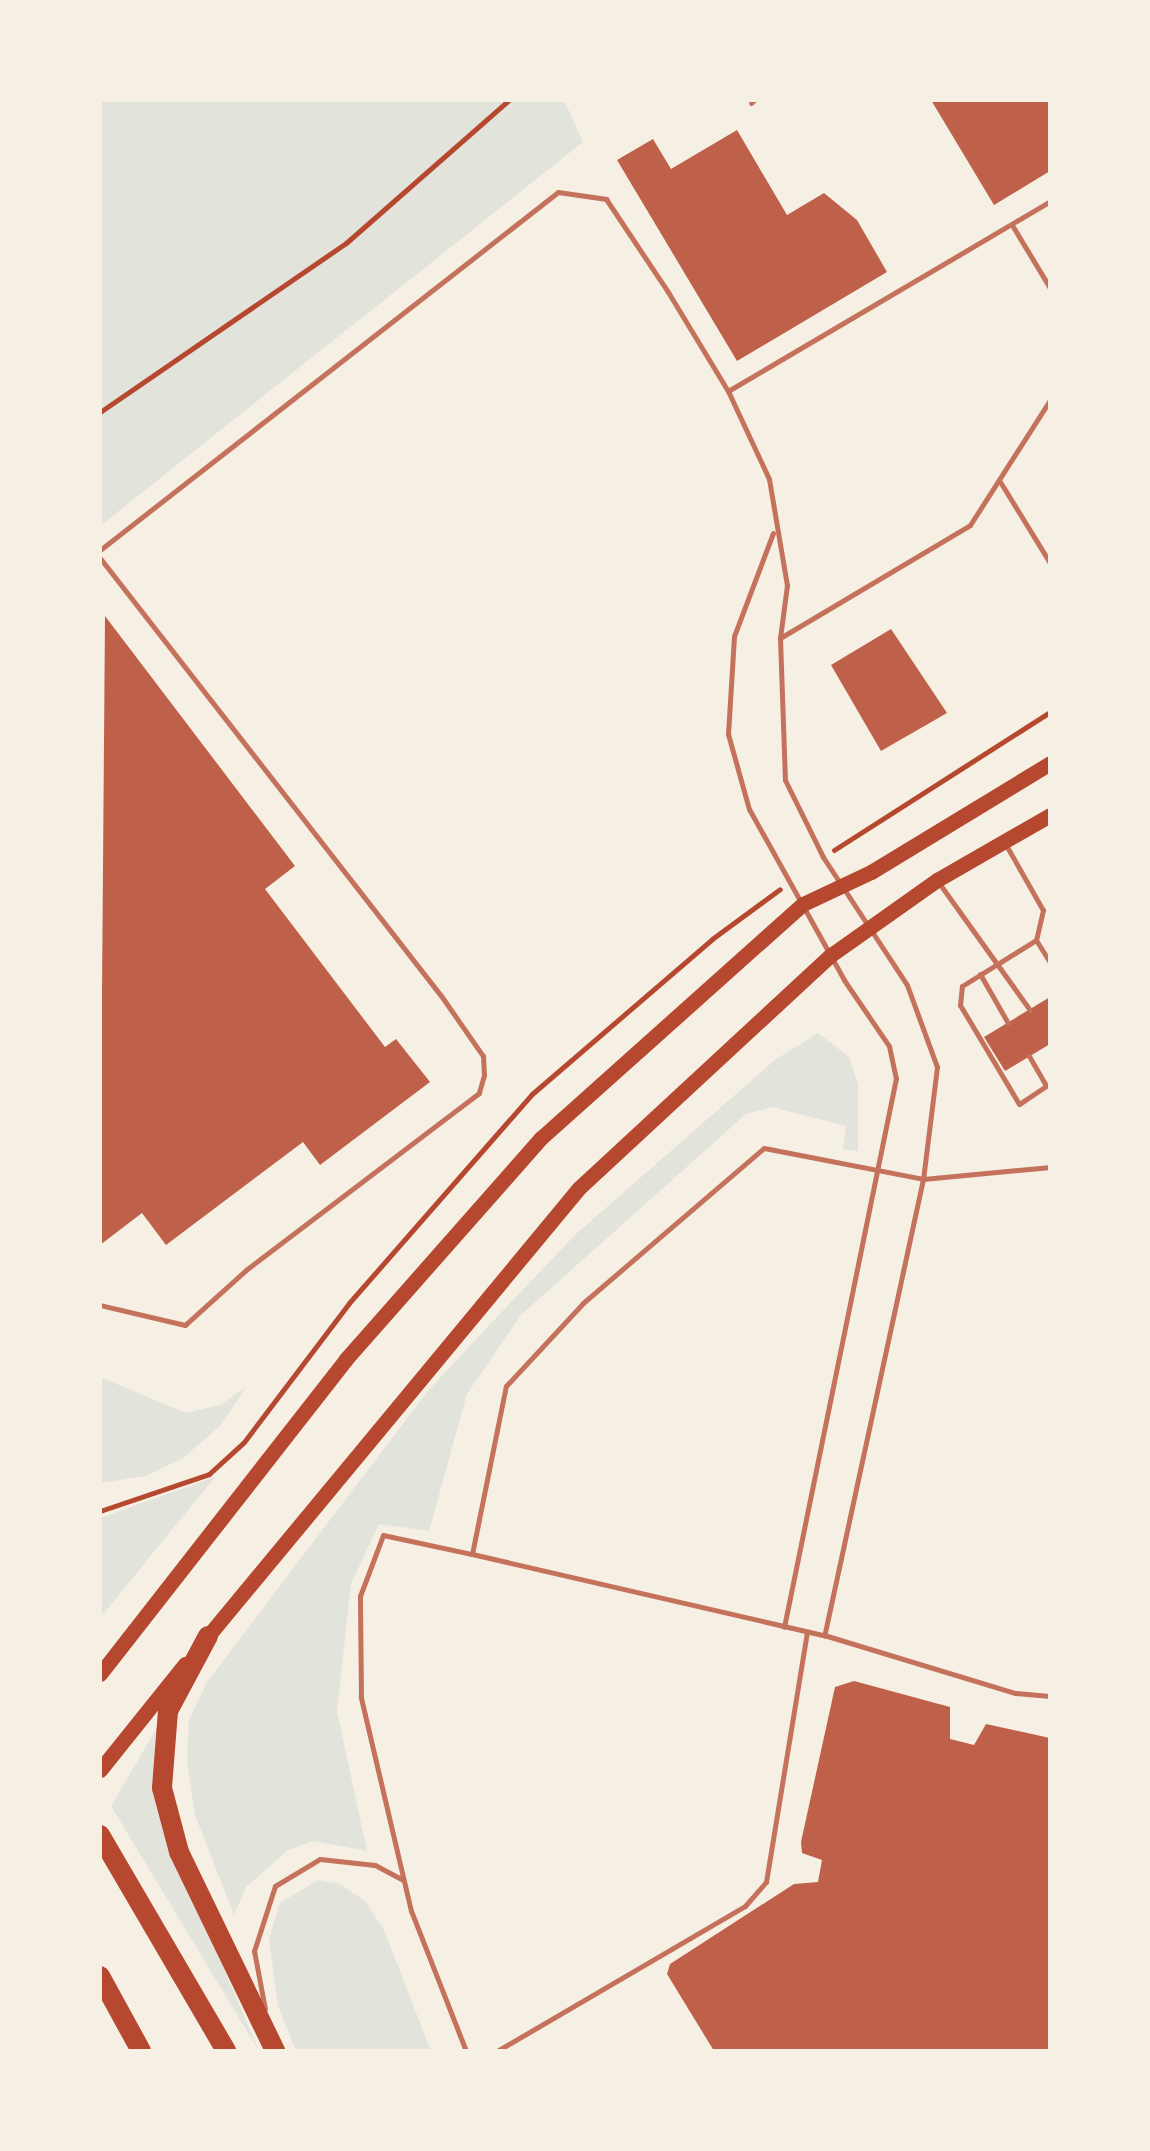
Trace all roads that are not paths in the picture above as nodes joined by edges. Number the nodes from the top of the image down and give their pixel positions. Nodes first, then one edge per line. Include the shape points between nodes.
1 (1050, 201) edge
2 (1012, 226) junction
3 (1050, 288) edge
4 (728, 392) junction
5 (1050, 400) edge
6 (999, 480) junction
7 (774, 530) junction
8 (100, 550) edge
9 (100, 558) edge
10 (1050, 562) edge
11 (780, 638) junction
12 (1050, 763) edge
13 (1050, 815) edge
14 (1004, 841) junction
15 (938, 880) junction
16 (842, 888) junction
17 (803, 904) junction
18 (1047, 912) edge
19 (867, 929) junction
20 (1036, 940) junction
21 (831, 955) junction
22 (1001, 962) junction
23 (1050, 962) edge
24 (980, 974) junction
25 (1030, 1010) dead end
26 (1008, 1022) dead end
27 (1029, 1056) dead end
28 (1048, 1085) edge
29 (1050, 1109) edge
30 (1050, 1168) edge
31 (880, 1170) junction
32 (923, 1178) junction
33 (100, 1305) edge
34 (472, 1554) junction
35 (784, 1627) junction
36 (808, 1632) junction
37 (824, 1635) junction
38 (208, 1636) junction
39 (100, 1674) edge
40 (1050, 1696) edge
41 (100, 1770) edge
42 (100, 1835) edge
43 (403, 1880) junction
44 (100, 1976) edge
45 (272, 2044) edge
46 (140, 2051) edge
47 (226, 2051) edge
48 (466, 2051) edge
49 (496, 2051) edge

1 - 2 lane
2 - 3 lane
2 - 4 lane
4 - 7 lane via 770,479
4 - 8 lane via 606,199 558,192
5 - 6 lane
6 - 10 lane
6 - 11 lane via 970,525
7 - 11 lane via 787,585
7 - 17 lane via 734,636 728,734 749,809
9 - 33 lane via 442,997 483,1056 484,1075 480,1093 246,1270 185,1325
11 - 16 lane via 785,780
12 - 16 main road
13 - 14 main road
14 - 15 main road
14 - 18 lane
15 - 19 main road
15 - 22 lane
16 - 17 main road
16 - 19 lane
17 - 21 lane
17 - 39 main road via 540,1138 346,1358
18 - 20 lane
19 - 21 main road
19 - 32 lane via 907,985 938,1067
20 - 22 lane
20 - 23 lane
21 - 31 lane via 889,1046 896,1078
21 - 38 main road via 579,1188
22 - 24 lane
22 - 25 lane
24 - 26 lane
24 - 28 lane via 962,986 960,1005 1020,1104
27 - 28 lane
28 - 29 lane
30 - 32 lane
31 - 32 lane
31 - 34 lane via 764,1148 583,1304 506,1386
31 - 35 lane
32 - 37 lane
34 - 35 lane
34 - 43 lane via 382,1535 360,1596 360,1697
35 - 36 lane
36 - 37 lane
36 - 49 lane via 766,1882 745,1906
37 - 40 lane via 1015,1692
38 - 41 main road
38 - 45 highway via 168,1712 162,1788 179,1852
42 - 47 highway
43 - 45 lane via 376,1865 320,1859 275,1886 254,1951
43 - 48 lane
44 - 46 highway

